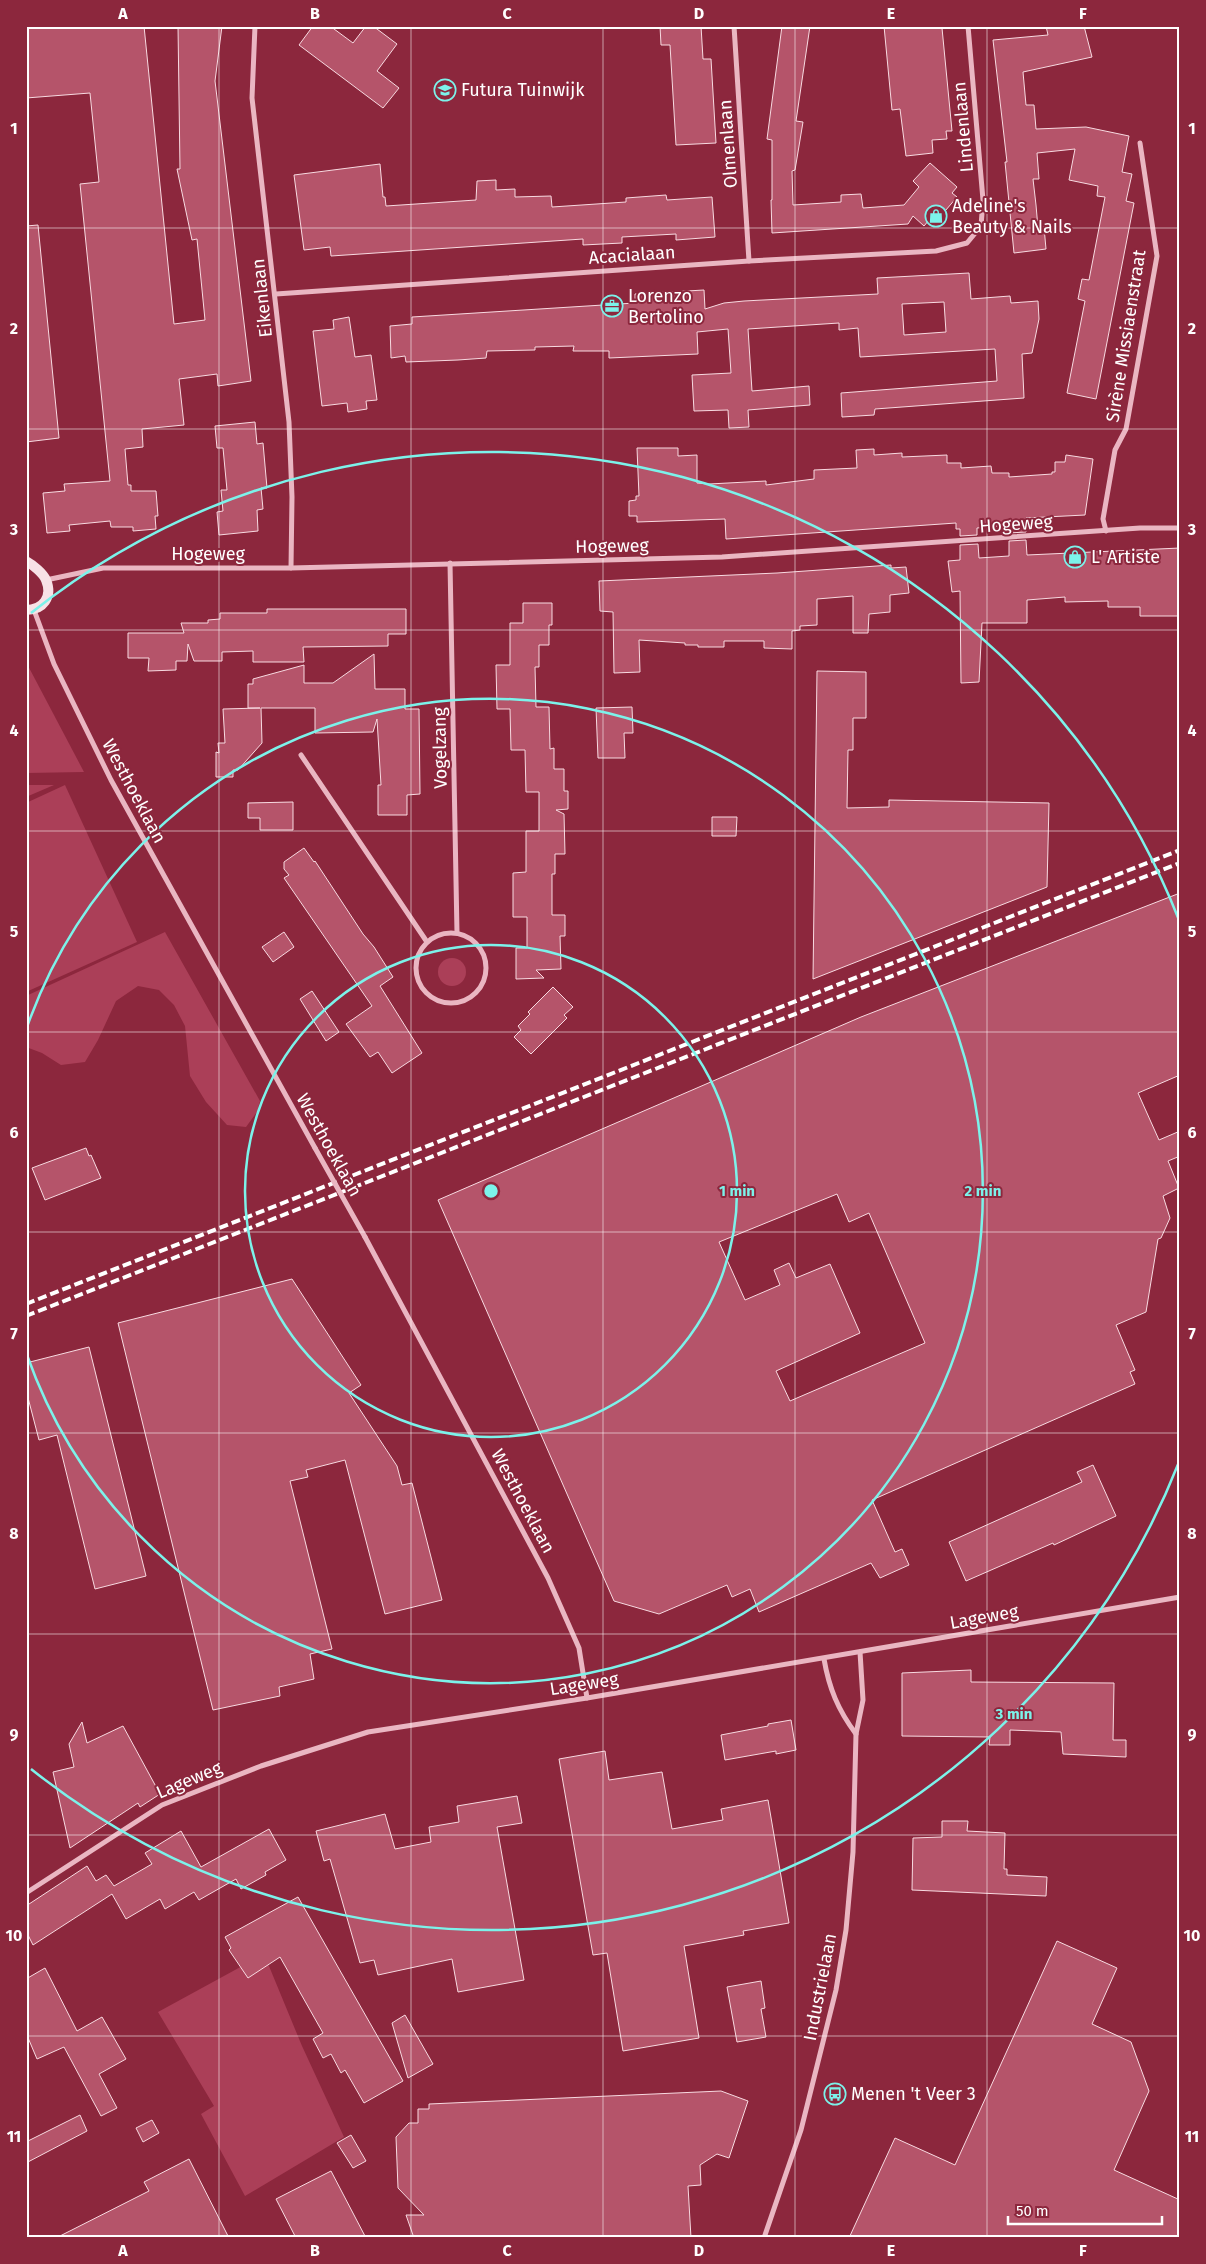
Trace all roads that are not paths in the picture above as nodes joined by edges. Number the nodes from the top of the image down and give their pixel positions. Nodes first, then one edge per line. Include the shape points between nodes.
1 (255, 26) edge
2 (734, 26) edge
3 (968, 26) edge
4 (1140, 143) dead end
5 (981, 226) joint
6 (749, 261) junction
7 (276, 294) junction
8 (1180, 528) edge
9 (1106, 531) junction
10 (26, 561) edge
11 (450, 563) junction
12 (291, 568) junction
13 (46, 580) junction
14 (30, 610) edge
15 (301, 755) dead end
16 (457, 933) junction
17 (427, 942) junction
18 (1180, 1597) edge
19 (860, 1652) junction
20 (824, 1659) junction
21 (587, 1698) junction
22 (856, 1734) junction
23 (26, 1893) edge
24 (764, 2238) edge

1 - 7 street, Eikenlaan via 252,98
2 - 6 street, Olmenlaan
3 - 5 street, Lindenlaan via 983,200
4 - 9 street, Sirène Missiaenstraat via 1157,256 1126,429 1115,450 1103,519
5 - 6 street, Acacialaan via 966,243 936,251
6 - 7 street, Acacialaan
7 - 12 street, Eikenlaan via 289,422
8 - 9 street, Hogeweg
9 - 11 street, Hogeweg via 722,557
10 - 13 street
11 - 12 street, Hogeweg
11 - 16 street, Vogelzang
12 - 13 street, Hogeweg via 103,568
13 - 14 street via 49,594 44,605
14 - 21 street, Westhoeklaan, bridge via 111,780 548,1578 579,1648
15 - 17 street
16 - 17 street via 445,933
16 - 17 street via 474,940 482,949 487,974 475,995 461,1002 448,1004 436,1000 419,983 416,964
18 - 19 street, Lageweg
19 - 20 street, Lageweg
19 - 22 street, Industrielaan via 863,1700
20 - 21 street, Lageweg
20 - 22 street via 829,1687
21 - 23 street, Lageweg via 368,1732 261,1766 162,1806
22 - 24 street, Industrielaan via 854,1852 836,1990 801,2130

